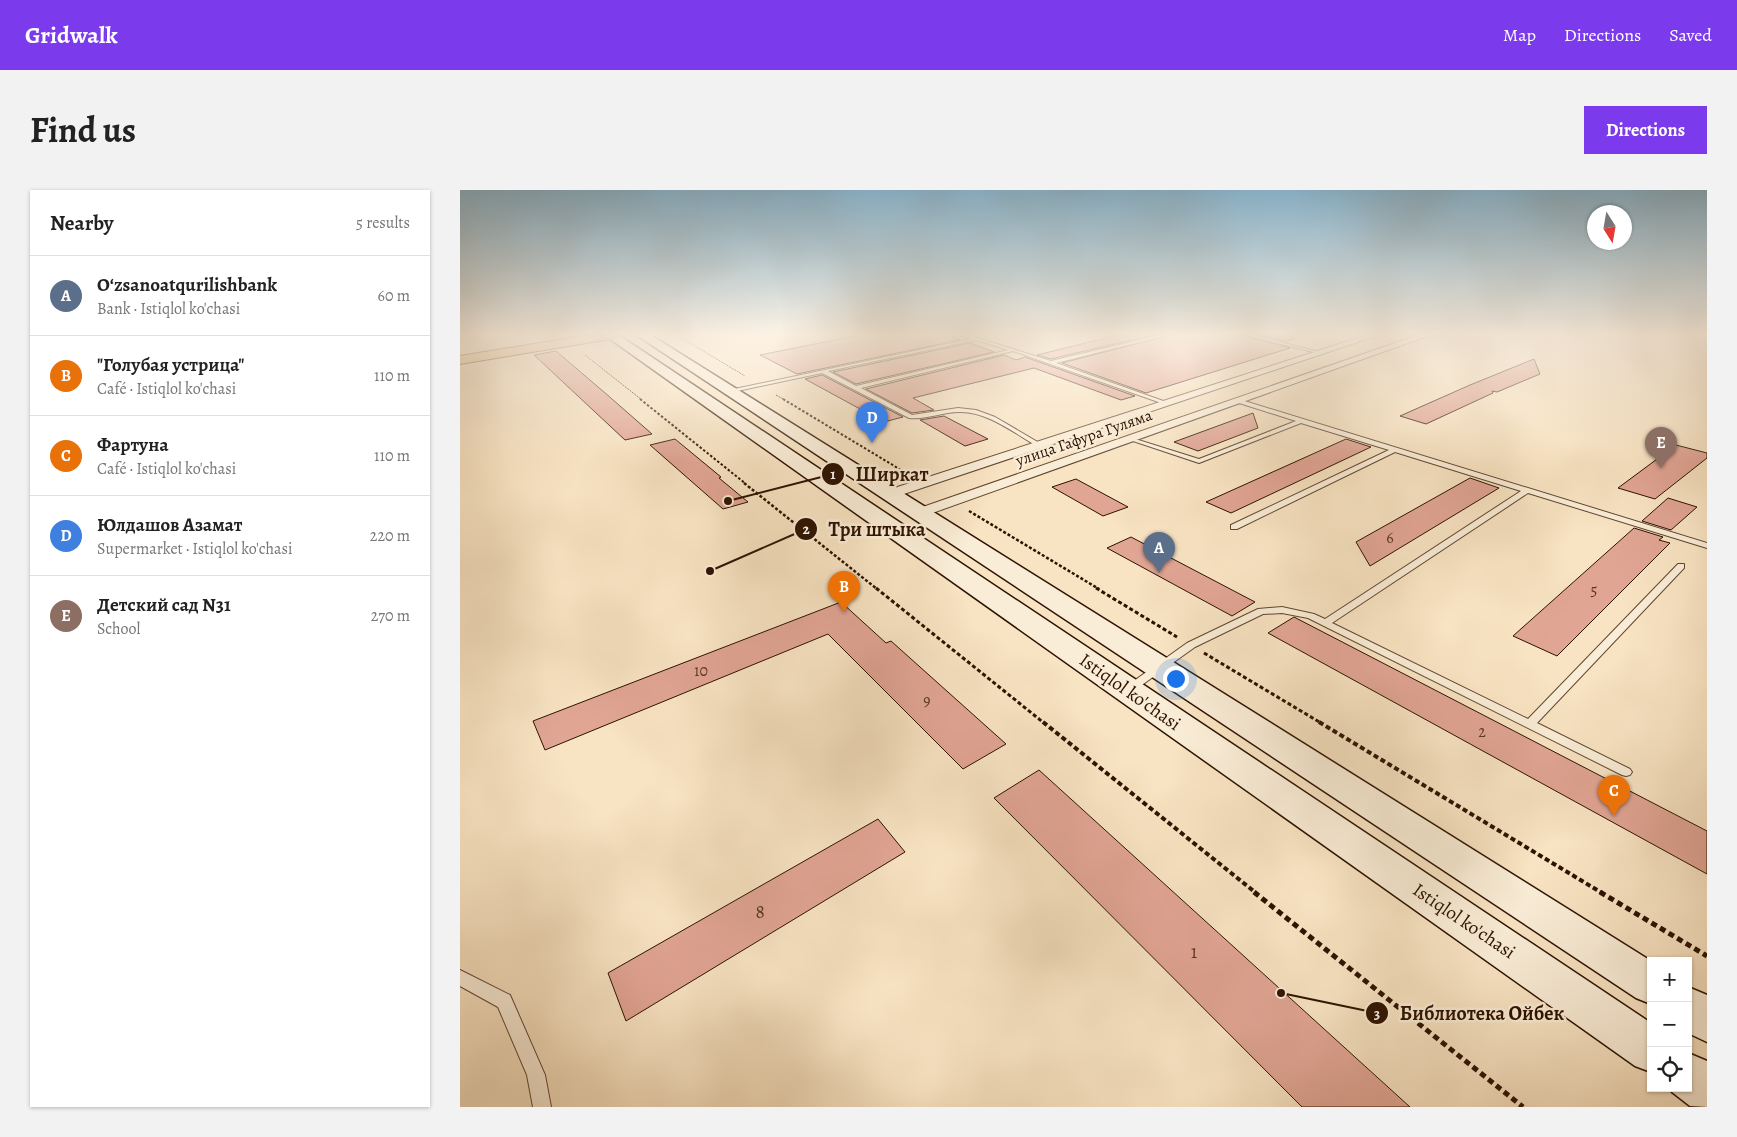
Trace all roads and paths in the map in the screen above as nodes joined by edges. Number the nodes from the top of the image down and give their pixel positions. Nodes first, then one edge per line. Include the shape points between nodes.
1 (612, 377) edge
2 (671, 377) edge
3 (706, 377) edge
4 (795, 377) edge
5 (834, 377) edge
6 (903, 377) edge
7 (1091, 377) edge
8 (1249, 377) edge
9 (1307, 377) edge
10 (856, 388) junction
11 (728, 391) junction
12 (1238, 401) junction
13 (1166, 404) junction
14 (1300, 421) junction
15 (1130, 439) junction
16 (1039, 445) junction
17 (1394, 450) junction
18 (842, 464) junction
19 (811, 473) junction
20 (1527, 490) junction
21 (890, 494) junction
22 (920, 513) junction
23 (1234, 527) dead end
24 (1707, 546) edge
25 (1680, 566) dead end
26 (1325, 623) junction
27 (1160, 668) junction
28 (1127, 690) junction
29 (1529, 724) junction
30 (1626, 772) dead end
31 (460, 978) edge
32 (1647, 981) edge
33 (1692, 1011) edge
34 (1707, 1020) edge
35 (1647, 1047) edge
36 (1692, 1079) edge
37 (1707, 1089) edge
38 (542, 1107) edge
39 (1523, 1107) edge

1 - 39 path
2 - 19 main road, Istiqlol ko'chasi
3 - 11 main road, Istiqlol ko'chasi
4 - 11 lane
5 - 10 lane
6 - 10 lane
7 - 13 lane
8 - 13 street
9 - 12 street, улица Гафура Гуляма
10 - 16 lane via 911,417 964,410 980,413
11 - 18 main road, Istiqlol ko'chasi
12 - 14 lane
12 - 15 street, улица Гафура Гуляма
13 - 16 street
14 - 15 lane via 1198,461
14 - 17 lane
15 - 22 street, улица Гафура Гуляма
16 - 21 street
17 - 20 lane
17 - 23 lane
18 - 19 main road
18 - 21 main road, Istiqlol ko'chasi
19 - 28 main road, Istiqlol ko'chasi
20 - 24 lane
20 - 26 lane
21 - 22 main road, Istiqlol ko'chasi
22 - 27 main road, Istiqlol ko'chasi
25 - 29 lane
26 - 27 lane via 1311,616 1282,610 1261,611 1191,645
26 - 29 lane
27 - 28 lane
27 - 32 main road, Istiqlol ko'chasi
28 - 35 main road, Istiqlol ko'chasi
29 - 30 lane
31 - 38 lane via 504,1001 536,1075
33 - 34 main road
36 - 37 main road

